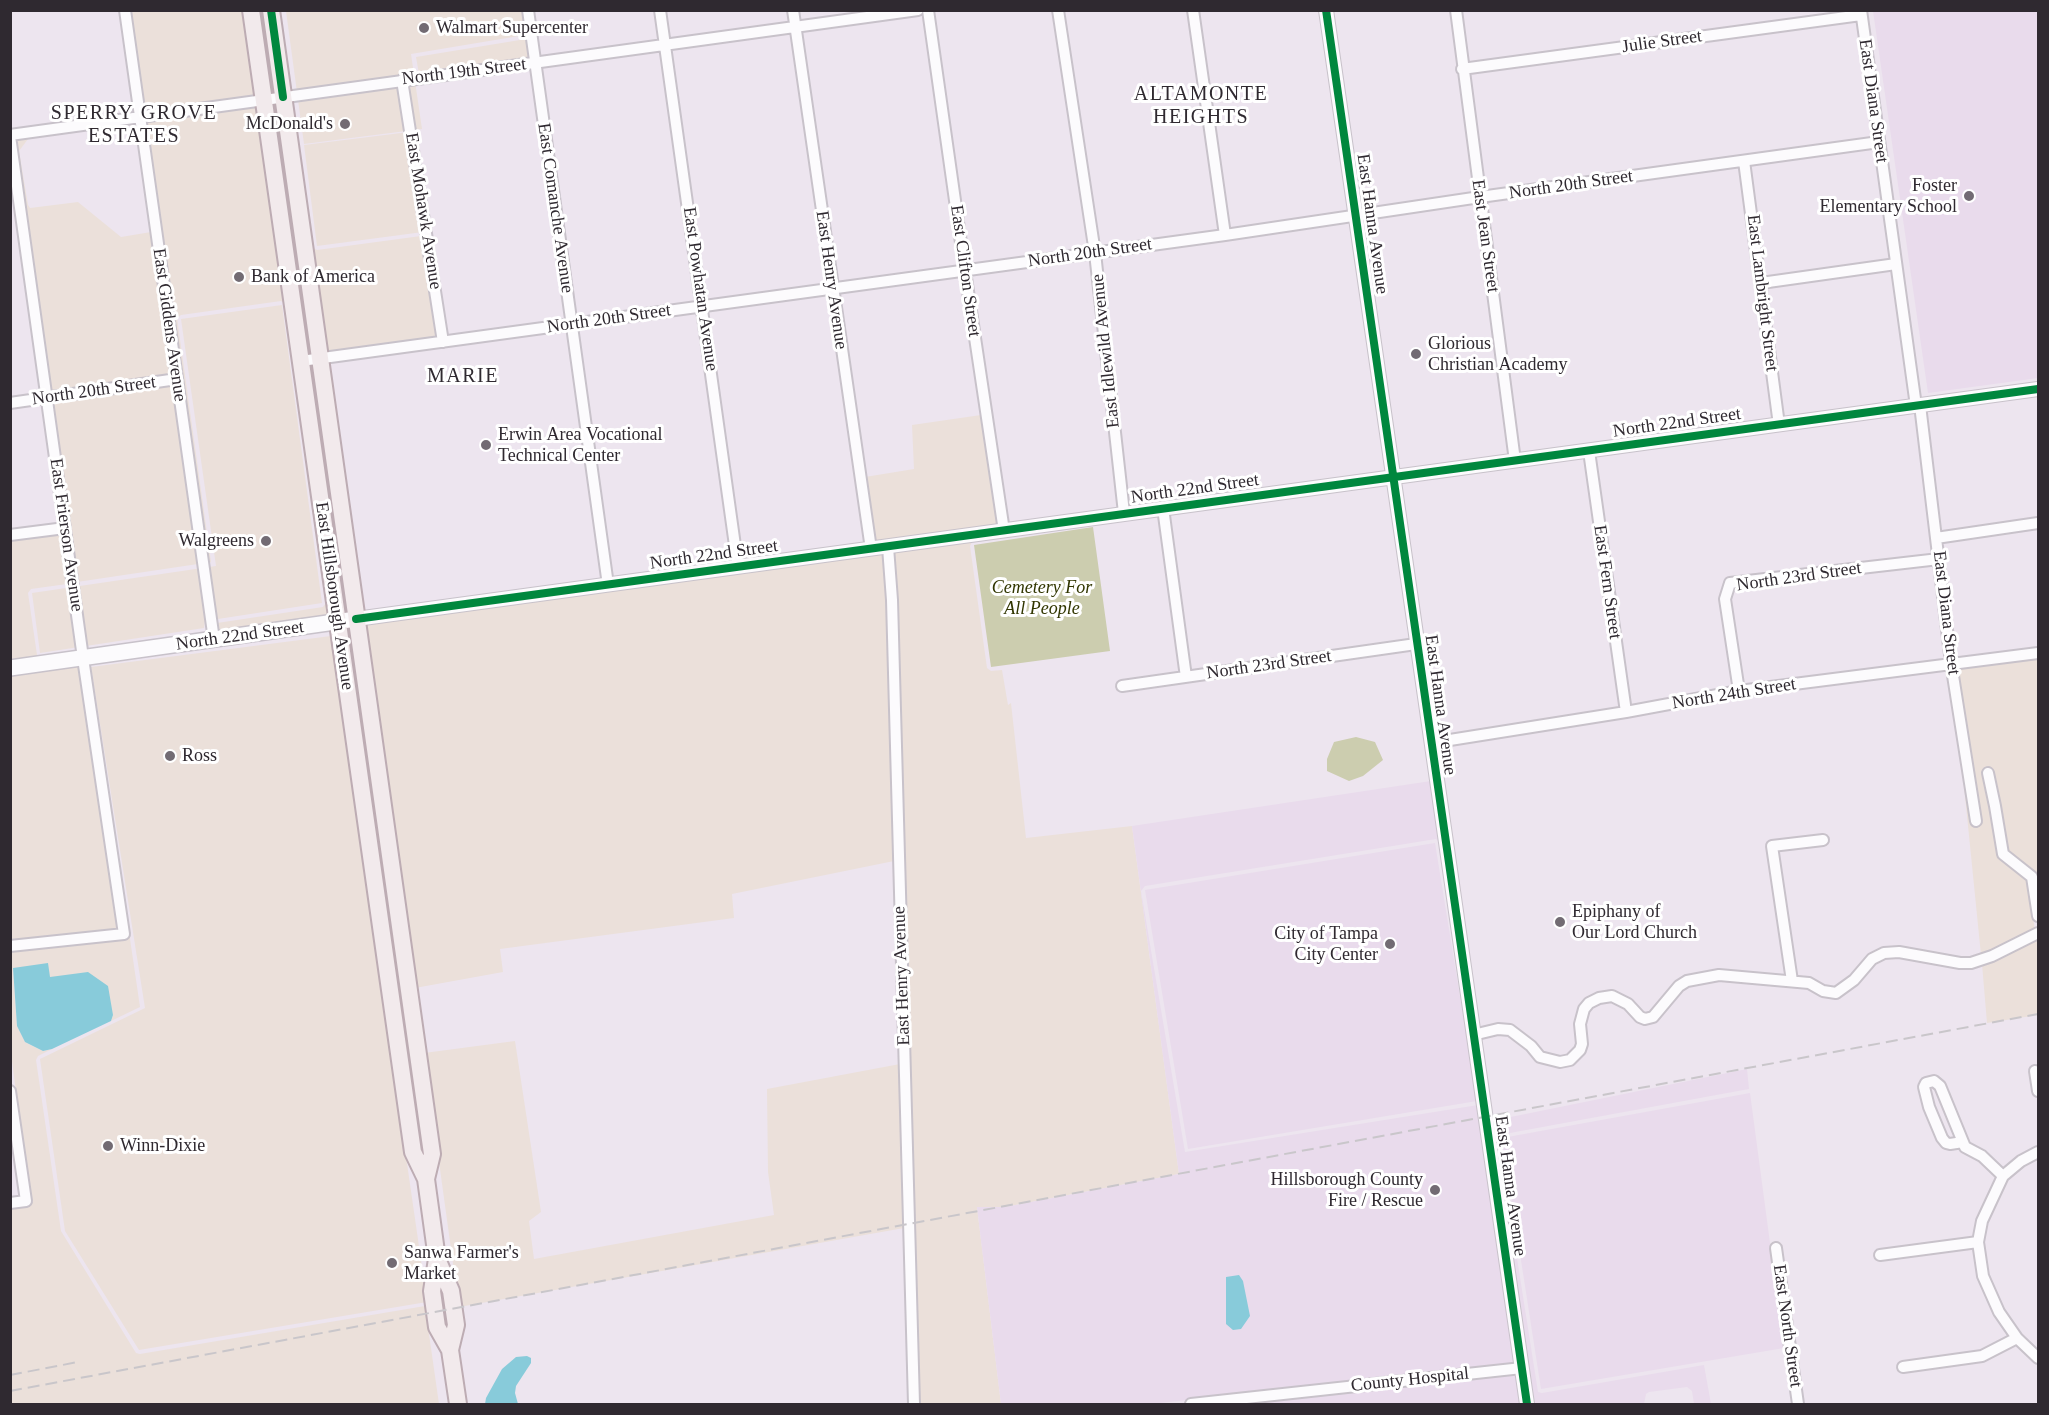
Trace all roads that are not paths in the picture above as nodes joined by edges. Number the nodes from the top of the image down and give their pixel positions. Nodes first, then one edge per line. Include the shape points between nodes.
1 (125, 10) edge
2 (251, 10) edge
3 (271, 10) edge
4 (528, 10) edge
5 (660, 10) edge
6 (793, 10) edge
7 (918, 10) edge
8 (928, 10) edge
9 (1058, 10) edge
10 (1193, 10) edge
11 (1326, 10) edge
12 (1455, 10) edge
13 (1861, 13) edge
14 (795, 26) junction
15 (664, 45) junction
16 (534, 63) junction
17 (1462, 69) junction
18 (402, 80) junction
19 (283, 97) junction
20 (264, 101) junction
21 (140, 118) junction
22 (10, 136) edge
23 (1879, 142) junction
24 (1744, 161) junction
25 (1479, 197) junction
26 (1355, 216) junction
27 (1225, 235) junction
28 (1095, 253) junction
29 (1896, 264) junction
30 (964, 271) junction
31 (1761, 283) junction
32 (832, 288) junction
33 (702, 306) junction
34 (572, 323) junction
35 (442, 342) junction
36 (320, 358) junction
37 (301, 361) junction
38 (177, 379) junction
39 (2038, 389) edge
40 (46, 398) junction
41 (10, 403) edge
42 (1918, 406) junction
43 (1779, 424) junction
44 (1588, 451) junction
45 (1515, 460) junction
46 (1392, 478) junction
47 (1162, 508) junction
48 (1124, 513) junction
49 (2038, 523) edge
50 (65, 528) junction
51 (1004, 531) junction
52 (10, 535) edge
53 (1936, 538) junction
54 (888, 547) junction
55 (870, 549) junction
56 (1939, 559) junction
57 (738, 567) junction
58 (608, 585) junction
59 (356, 619) junction
60 (337, 622) junction
61 (214, 640) junction
62 (1416, 644) junction
63 (2038, 652) edge
64 (83, 658) junction
65 (1951, 663) junction
66 (10, 669) edge
67 (1186, 677) junction
68 (1122, 686) dead end
69 (1739, 691) junction
70 (1626, 712) junction
71 (1431, 743) junction
72 (1988, 774) dead end
73 (1976, 821) dead end
74 (1823, 840) dead end
75 (2037, 889) edge
76 (2038, 916) edge
77 (2038, 933) edge
78 (10, 946) edge
79 (1792, 981) junction
80 (1473, 1035) junction
81 (2035, 1071) dead end
82 (10, 1091) edge
83 (2038, 1091) edge
84 (1963, 1142) junction
85 (2038, 1152) edge
86 (2004, 1176) junction
87 (426, 1179) junction
88 (10, 1203) edge
89 (1978, 1242) junction
90 (1776, 1248) dead end
91 (1881, 1255) dead end
92 (2017, 1338) junction
93 (2038, 1358) edge
94 (1903, 1367) dead end
95 (1522, 1368) junction
96 (458, 1404) edge
97 (914, 1404) edge
98 (1191, 1404) edge
99 (1527, 1404) edge
100 (1798, 1404) edge

1 - 21 street, East Giddens Avenue
2 - 20 main road, East Hillsborough Avenue
3 - 19 main road, East Hillsborough Avenue
4 - 16 street, East Comanche Avenue
5 - 15 street, East Powhatan Avenue
6 - 14 street, East Henry Avenue
7 - 14 street, North 19th Street
8 - 30 street, East Clifton Street
9 - 28 street, East Idlewild Avenue
10 - 27 street
11 - 26 street, East Hanna Avenue
12 - 17 street, East Jean Street
13 - 17 street, Julie Street
13 - 23 street, East Diana Street
14 - 15 street, North 19th Street
14 - 32 street, East Henry Avenue
15 - 16 street, North 19th Street
15 - 33 street, East Powhatan Avenue
16 - 18 street, North 19th Street
16 - 34 street, East Comanche Avenue
17 - 25 street, East Jean Street
18 - 19 street, North 19th Street
18 - 35 street, East Mohawk Avenue
19 - 20 street, North 19th Street
19 - 36 main road, East Hillsborough Avenue
20 - 21 street, North 19th Street
20 - 37 main road, East Hillsborough Avenue
21 - 22 street, North 19th Street
21 - 38 street, East Giddens Avenue
22 - 40 street, East Frierson Avenue
23 - 24 street, North 20th Street
23 - 29 street, East Diana Street
24 - 25 street, North 20th Street
24 - 31 street, East Lambright Street
25 - 26 street, North 20th Street
25 - 45 street, East Jean Street
26 - 27 street, North 20th Street
26 - 46 street, East Hanna Avenue
27 - 28 street, North 20th Street
28 - 30 street, North 20th Street
28 - 48 street, East Idlewild Avenue
29 - 31 street
29 - 42 street, East Diana Street
30 - 32 street, North 20th Street
30 - 51 street, East Clifton Street
31 - 43 street, East Lambright Street
32 - 33 street, North 20th Street
32 - 55 street, East Henry Avenue
33 - 34 street, North 20th Street
33 - 57 street, East Powhatan Avenue
34 - 35 street, North 20th Street
34 - 58 street, East Comanche Avenue
35 - 36 street, North 20th Street
36 - 37 street, North 20th Street
36 - 59 main road, East Hillsborough Avenue
37 - 60 main road, East Hillsborough Avenue
38 - 40 street, North 20th Street
38 - 61 street, East Giddens Avenue
39 - 42 street, North 22nd Street
40 - 41 street, North 20th Street
40 - 50 street, East Frierson Avenue
42 - 43 street, North 22nd Street
42 - 53 street, East Diana Street
43 - 44 street, North 22nd Street
44 - 45 street, North 22nd Street
44 - 70 street, East Fern Street
45 - 46 street, North 22nd Street
46 - 47 street, North 22nd Street
46 - 62 street, East Hanna Avenue
47 - 48 street, North 22nd Street
47 - 67 street
48 - 51 street, North 22nd Street
49 - 53 street
50 - 52 street
50 - 64 street, East Frierson Avenue
51 - 54 street, North 22nd Street
53 - 56 street, East Diana Street
54 - 55 street, North 22nd Street
54 - 97 street, East Henry Avenue
55 - 57 street, North 22nd Street
56 - 65 street, East Diana Street
56 - 69 street, North 23rd Street via 1730,583 1725,600
57 - 58 street, North 22nd Street
58 - 59 street, North 22nd Street
59 - 60 main road, North 22nd Street
59 - 87 main road, East Hillsborough Avenue via 432,1154
60 - 61 main road, North 22nd Street
60 - 87 main road, East Hillsborough Avenue via 413,1152
61 - 64 main road, North 22nd Street
62 - 67 street, North 23rd Street
62 - 71 street, East Hanna Avenue
63 - 65 street, North 24th Street
64 - 66 main road, North 22nd Street
64 - 78 street, East Frierson Avenue via 124,934
65 - 69 street, North 24th Street
65 - 73 street, East Diana Street
67 - 68 street, North 23rd Street
69 - 70 street, North 24th Street
70 - 71 street, North 24th Street
71 - 80 street, East Hanna Avenue
72 - 75 street via 2003,854 2032,877
74 - 79 street via 1772,846
75 - 76 street
77 - 79 street via 1971,963 1884,953 1872,959 1836,993
79 - 80 street via 1719,975 1687,981 1653,1017 1645,1019 1612,996 1599,998 1584,1009 1580,1050 1570,1060 1560,1062 1540,1057 1510,1030
80 - 95 street, East Hanna Avenue
81 - 83 street
82 - 88 street via 26,1201
84 - 84 street via 1940,1086 1934,1081 1926,1083 1929,1107 1946,1143
84 - 86 street
85 - 86 street
86 - 89 street via 1982,1221
87 - 96 main road, East Hillsborough Avenue via 437,1259 432,1291 437,1327 450,1350
89 - 91 street
89 - 92 street via 1983,1276 1999,1312
90 - 100 street, East North Street
92 - 93 street
92 - 94 street via 1982,1356
95 - 98 street, County Hospital
95 - 99 street, East Hanna Avenue

